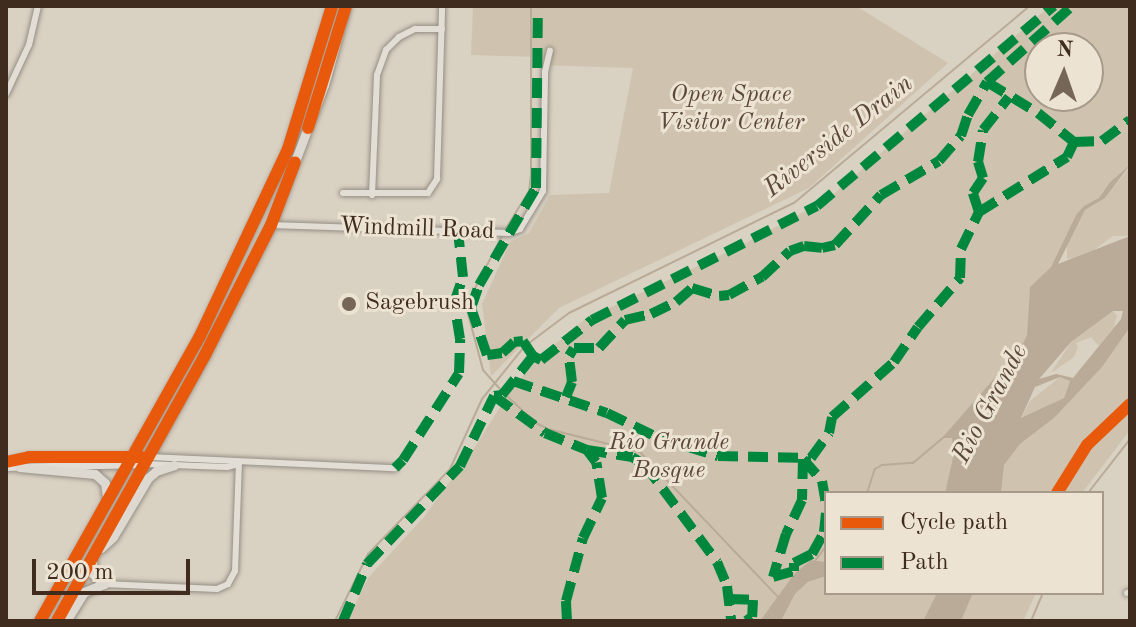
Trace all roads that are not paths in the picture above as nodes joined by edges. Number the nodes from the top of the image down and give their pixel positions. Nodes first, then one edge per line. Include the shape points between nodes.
1 (38, 6) edge
2 (332, 6) edge
3 (346, 6) edge
4 (442, 6) edge
5 (442, 29) junction
6 (550, 51) dead end
7 (6, 94) edge
8 (343, 193) dead end
9 (372, 195) junction
10 (271, 225) junction
11 (129, 460) junction
12 (148, 461) junction
13 (239, 464) junction
14 (6, 465) edge
15 (174, 465) junction
16 (19, 467) junction
17 (395, 468) dead end
18 (108, 498) junction
19 (93, 558) junction
20 (104, 584) junction
21 (40, 621) edge
22 (57, 621) edge
23 (66, 621) edge

1 - 7 street via 29,45
2 - 11 main road via 288,149 200,336
3 - 10 main road via 324,85
4 - 5 street
5 - 9 street via 415,29 386,50 377,75
5 - 9 street via 437,179 428,193
6 - 10 street, Windmill Road via 543,191 525,226 509,233
8 - 9 street
10 - 12 main road
11 - 12 street
11 - 14 street via 29,457
11 - 16 street
11 - 18 main road
12 - 13 street
12 - 15 street
12 - 19 main road
13 - 15 street
13 - 17 street
13 - 20 street via 235,571 228,584 217,589
14 - 16 street
15 - 19 main road via 148,478 113,537
16 - 18 main road via 95,474 105,483
18 - 21 main road
19 - 20 main road via 93,574
19 - 22 main road
20 - 23 main road via 84,592

